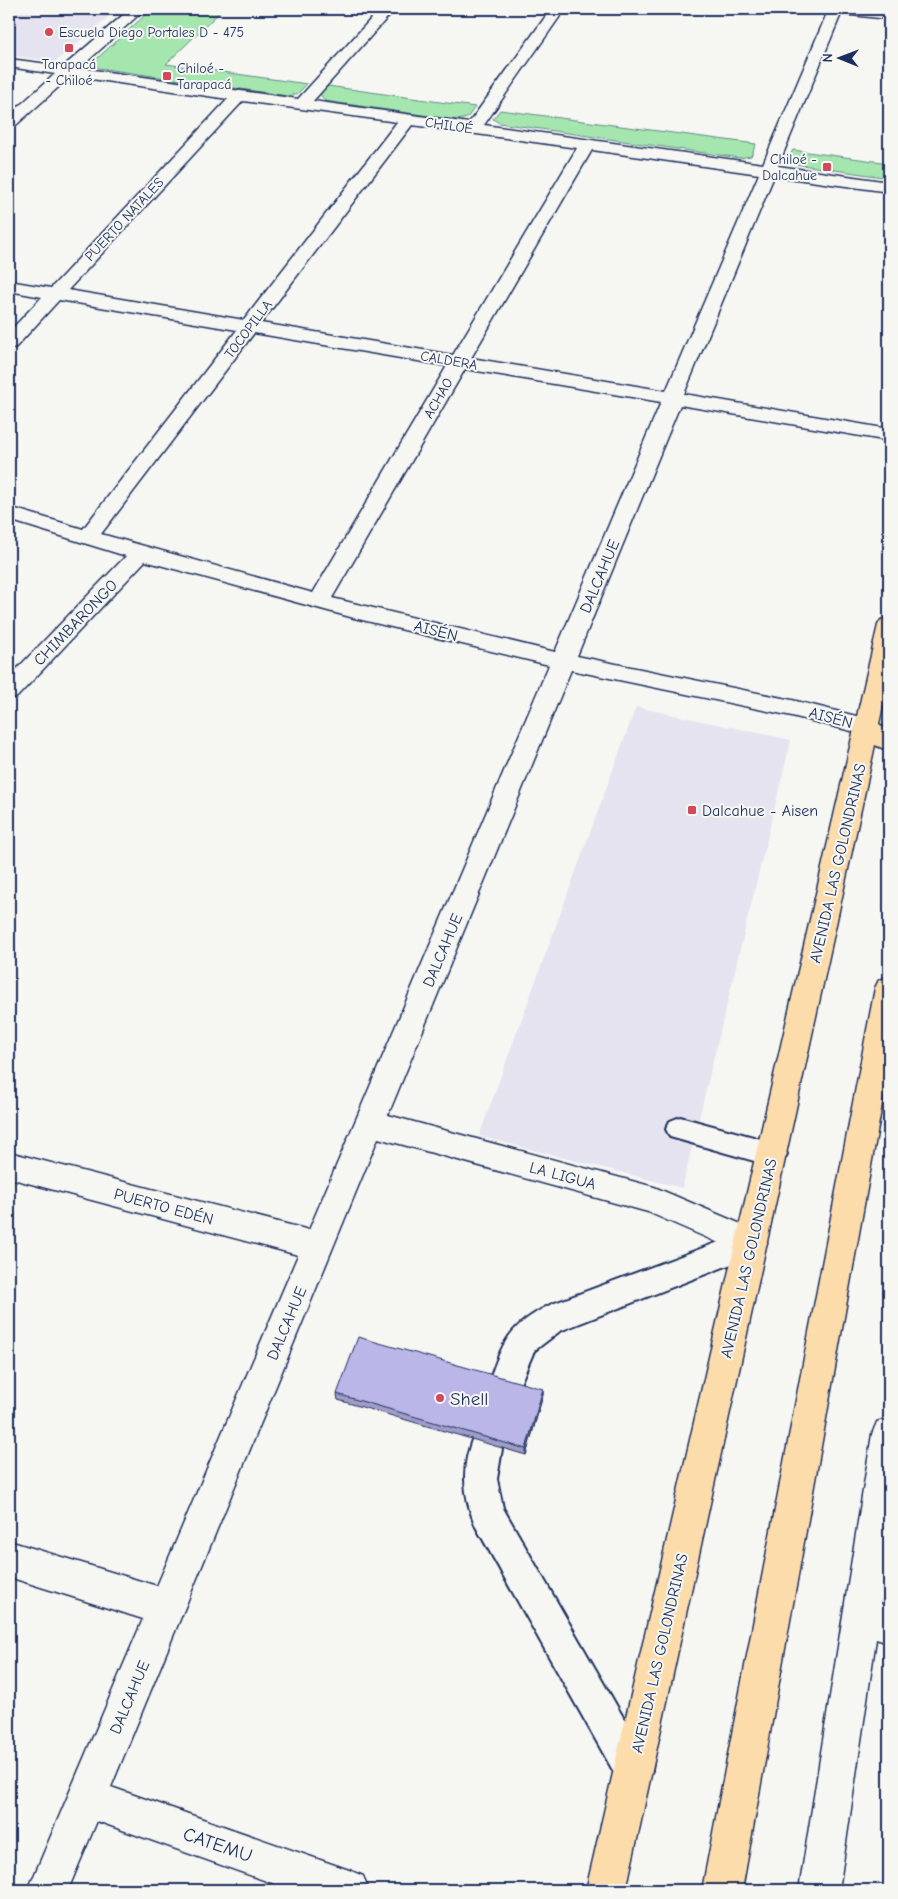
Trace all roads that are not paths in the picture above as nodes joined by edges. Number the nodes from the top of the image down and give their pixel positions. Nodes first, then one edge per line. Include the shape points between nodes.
1 (138, 9) edge
2 (388, 9) edge
3 (558, 9) edge
4 (835, 9) edge
5 (889, 15) edge
6 (9, 63) edge
7 (67, 71) junction
8 (240, 95) junction
9 (302, 104) junction
10 (408, 119) junction
11 (9, 123) edge
12 (474, 128) junction
13 (587, 144) junction
14 (769, 170) junction
15 (889, 186) edge
16 (9, 286) edge
17 (53, 294) junction
18 (250, 327) junction
19 (9, 343) edge
20 (459, 362) junction
21 (673, 398) junction
22 (889, 435) edge
23 (9, 513) edge
24 (87, 538) junction
25 (141, 553) junction
26 (319, 601) junction
27 (889, 625) edge
28 (563, 661) junction
29 (9, 691) edge
30 (867, 727) junction
31 (889, 743) edge
32 (889, 988) edge
33 (370, 1122) junction
34 (680, 1129) dead end
35 (772, 1154) junction
36 (9, 1165) edge
37 (751, 1243) junction
38 (318, 1246) junction
39 (504, 1385) edge
40 (889, 1434) edge
41 (487, 1443) edge
42 (9, 1559) edge
43 (167, 1608) junction
44 (875, 1620) edge
45 (633, 1770) junction
46 (87, 1798) junction
47 (48, 1890) edge
48 (349, 1890) edge
49 (606, 1890) edge
50 (722, 1890) edge
51 (819, 1890) edge

1 - 7 street
2 - 9 street
3 - 12 street
4 - 5 street
4 - 14 street, DALCAHUE
6 - 7 street, CHILOÉ
7 - 8 street, CHILOÉ
7 - 11 street
8 - 9 street, CHILOÉ
8 - 17 street, PUERTO NATALES
9 - 10 street, CHILOÉ
10 - 12 street, CHILOÉ
10 - 18 street, TOCOPILLA
12 - 13 street, CHILOÉ
13 - 14 street, CHILOÉ
13 - 20 street, ACHAO
14 - 15 street, CHILOÉ
14 - 21 street, DALCAHUE
16 - 17 street, CALDERA
17 - 18 street, CALDERA
17 - 19 street, PUERTO NATALES
18 - 20 street, CALDERA
18 - 24 street, TOCOPILLA
20 - 21 street, CALDERA
20 - 26 street, ACHAO
21 - 22 street, CALDERA
21 - 28 street, DALCAHUE
23 - 24 street, AISÉN
24 - 25 street, AISÉN
25 - 26 street, AISÉN
25 - 29 street, CHIMBARONGO
26 - 28 street, AISÉN
27 - 30 main road, AVENIDA LAS GOLONDRINAS
28 - 30 street, AISÉN via 817,712
28 - 33 street, DALCAHUE
30 - 31 main road
30 - 35 main road, AVENIDA LAS GOLONDRINAS
32 - 50 main road
33 - 37 street, LA LIGUA via 654,1200
33 - 38 street, DALCAHUE
34 - 35 lane
35 - 37 main road, AVENIDA LAS GOLONDRINAS
36 - 38 street, PUERTO EDÉN
37 - 39 lane via 534,1327 521,1341
37 - 45 main road, AVENIDA LAS GOLONDRINAS
38 - 43 street, DALCAHUE
40 - 44 street
41 - 45 lane via 478,1471 480,1492 488,1515
42 - 43 street
43 - 46 street, DALCAHUE
44 - 51 street
45 - 49 main road, AVENIDA LAS GOLONDRINAS
46 - 47 street, DALCAHUE
46 - 48 street, CATEMU

